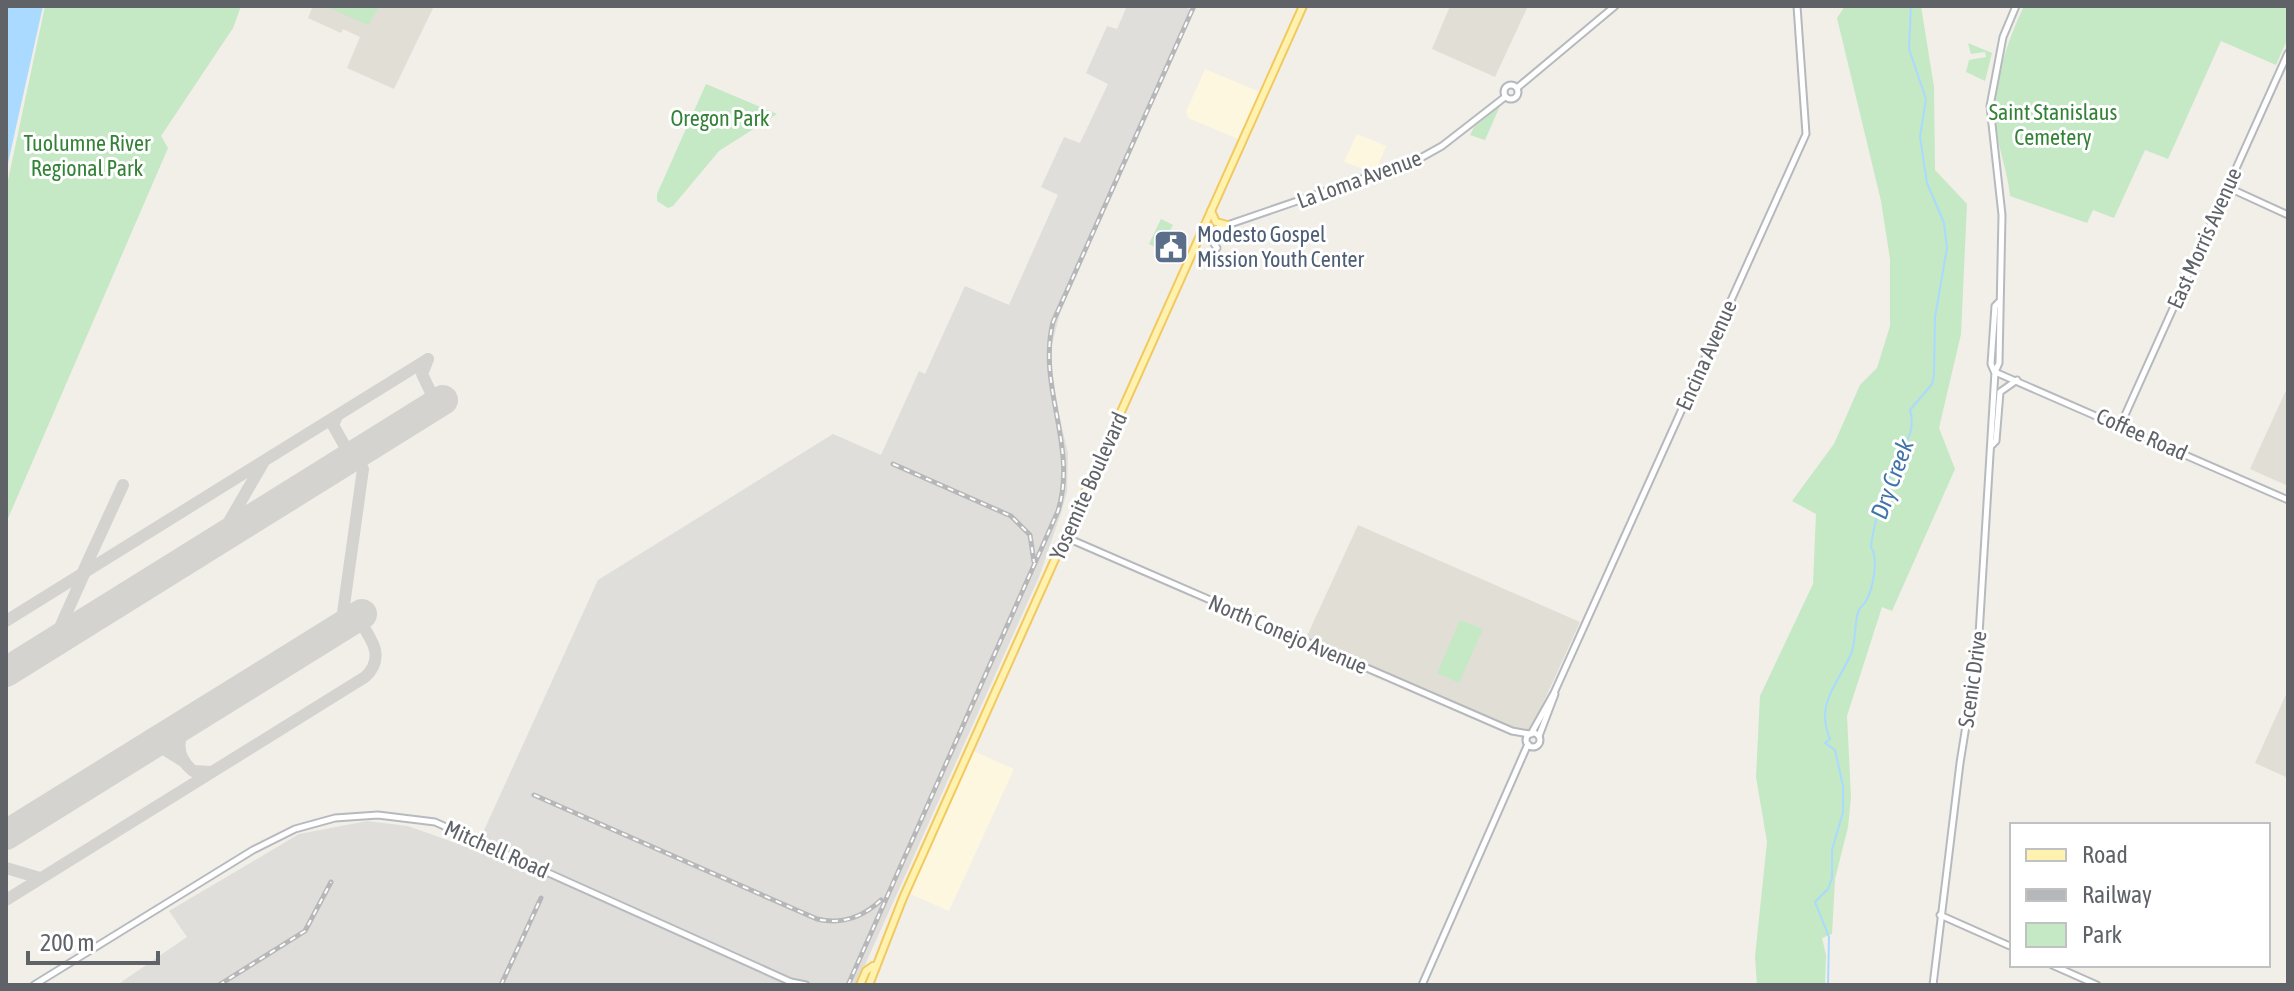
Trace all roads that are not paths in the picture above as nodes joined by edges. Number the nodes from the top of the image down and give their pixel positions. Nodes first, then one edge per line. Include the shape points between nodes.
1 (1303, 6) edge
2 (1615, 6) edge
3 (1797, 6) edge
4 (2016, 6) edge
5 (2288, 53) edge
6 (1517, 88) junction
7 (1505, 97) junction
8 (2227, 187) junction
9 (1211, 211) junction
10 (2288, 215) edge
11 (1227, 225) junction
12 (1215, 229) junction
13 (1200, 235) junction
14 (1217, 248) dead end
15 (1995, 372) junction
16 (2017, 380) junction
17 (2121, 424) junction
18 (1991, 446) junction
19 (2288, 500) edge
20 (1065, 537) junction
21 (1554, 693) junction
22 (1512, 731) junction
23 (1530, 734) junction
24 (1539, 736) junction
25 (1530, 744) junction
26 (1940, 915) junction
27 (2010, 946) edge
28 (873, 966) junction
29 (2056, 967) edge
30 (792, 984) edge
31 (34, 985) edge
32 (806, 985) edge
33 (860, 985) edge
34 (869, 985) edge
35 (1422, 985) edge
36 (1933, 985) edge
37 (2097, 985) edge

1 - 9 main road, Yosemite Boulevard
2 - 6 main road
3 - 21 main road, Encina Avenue via 1805,137
4 - 15 main road, Scenic Drive via 2003,37 1990,106 2001,196 1999,302 1991,364
5 - 8 main road, East Morris Avenue
6 - 7 main road via 1516,98
6 - 7 main road via 1507,86
7 - 11 main road, La Loma Avenue via 1417,160
8 - 10 main road
8 - 17 main road, East Morris Avenue
9 - 11 main road via 1216,222
9 - 13 main road, Yosemite Boulevard
11 - 12 main road, La Loma Avenue
12 - 13 main road, La Loma Avenue
12 - 14 main road via 1210,238
13 - 20 main road, Yosemite Boulevard
15 - 16 main road, Coffee Road
15 - 18 main road, Scenic Drive
16 - 17 main road, Coffee Road
16 - 18 main road via 2000,392 1996,441
17 - 19 main road, Coffee Road
18 - 26 main road, Scenic Drive via 1978,651
20 - 22 main road, North Conejo Avenue
20 - 28 main road, Yosemite Boulevard
21 - 23 main road, Encina Avenue
21 - 24 main road, Encina Avenue
22 - 23 main road, North Conejo Avenue
22 - 25 main road, North Conejo Avenue
23 - 24 main road, North Conejo Avenue
23 - 25 main road, Encina Avenue
24 - 25 main road, Encina Avenue via 1540,742
25 - 35 main road
26 - 27 main road
26 - 36 main road, Scenic Drive
28 - 33 main road, Yosemite Boulevard
28 - 34 main road, Yosemite Boulevard
29 - 37 main road
30 - 31 main road, Mitchell Road via 435,822 378,815 320,820 265,843
30 - 32 main road, Mitchell Road

